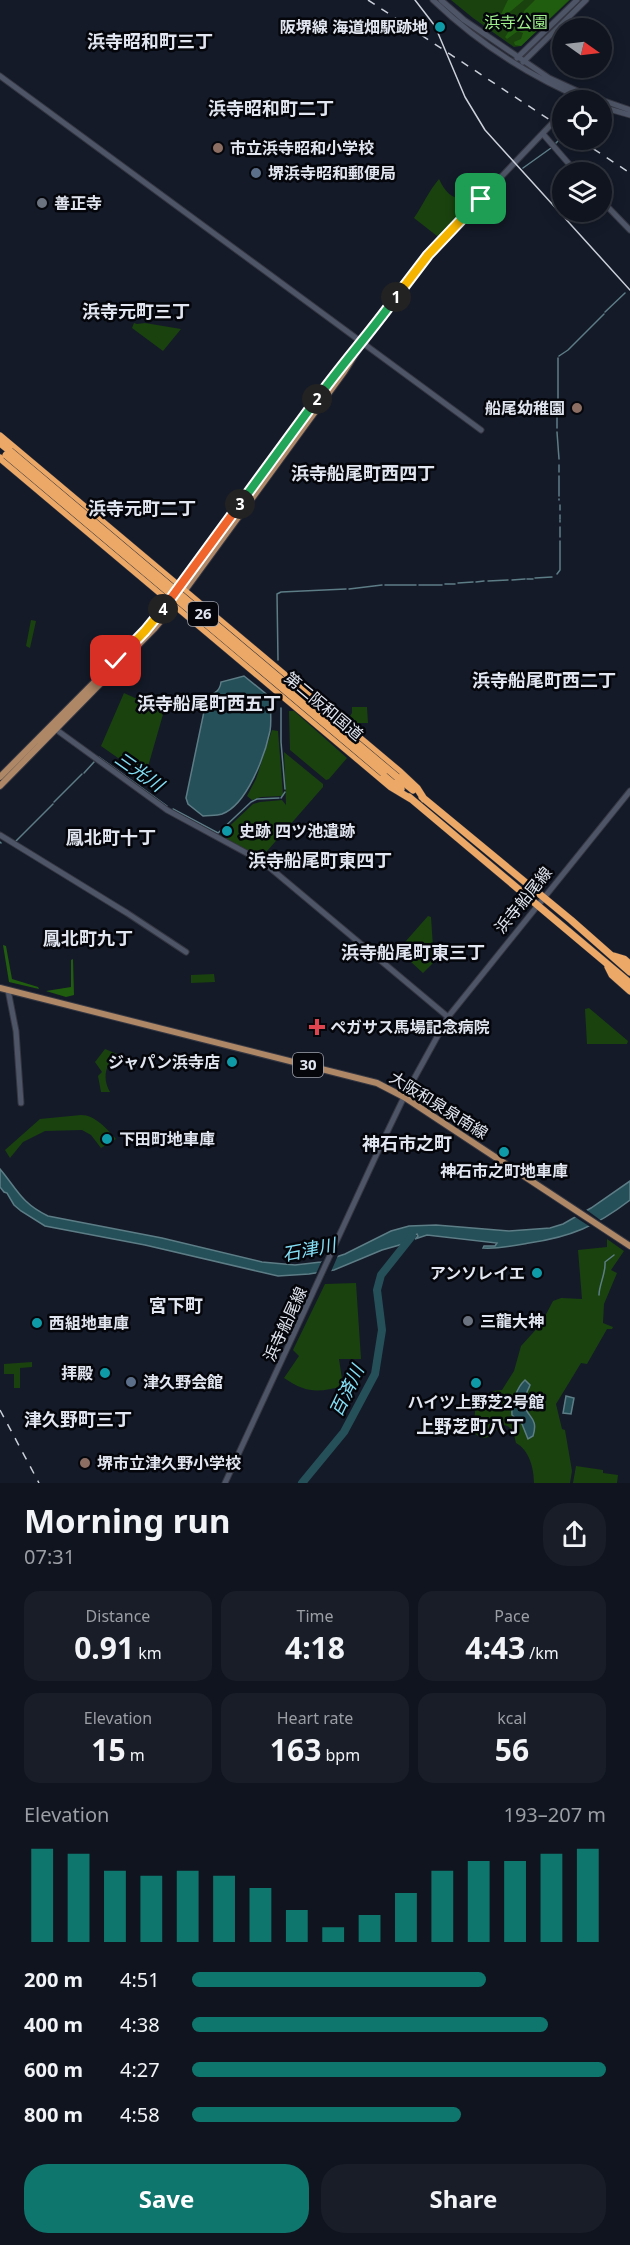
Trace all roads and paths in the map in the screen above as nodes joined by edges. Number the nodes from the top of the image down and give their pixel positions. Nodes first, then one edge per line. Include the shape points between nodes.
1 (433, 0) edge
2 (441, 0) edge
3 (577, 0) edge
4 (586, 0) edge
5 (519, 62) junction
6 (0, 76) edge
7 (567, 90) edge
8 (612, 105) edge
9 (612, 110) edge
10 (630, 110) edge
11 (630, 116) edge
12 (552, 124) edge
13 (543, 134) junction
14 (567, 162) edge
15 (612, 211) edge
16 (630, 230) edge
17 (363, 342) junction
18 (481, 429) dead end
19 (0, 436) edge
20 (0, 442) edge
21 (0, 450) edge
22 (6, 455) edge
23 (182, 589) junction
24 (172, 601) junction
25 (54, 728) junction
26 (0, 777) edge
27 (0, 786) edge
28 (630, 790) edge
29 (411, 799) junction
30 (424, 799) junction
31 (0, 835) edge
32 (543, 897) junction
33 (536, 905) junction
34 (186, 952) dead end
35 (612, 956) junction
36 (606, 964) junction
37 (630, 964) edge
38 (630, 972) edge
39 (630, 983) edge
40 (0, 988) edge
41 (8, 990) junction
42 (630, 991) edge
43 (448, 1017) junction
44 (404, 1097) junction
45 (21, 1103) dead end
46 (630, 1246) edge
47 (225, 1483) edge

1 - 5 street
2 - 5 street
3 - 5 street
4 - 5 street
5 - 7 street
6 - 17 street
8 - 10 street
9 - 11 street
12 - 13 street
13 - 14 street
13 - 17 street via 434,248
15 - 16 street
17 - 18 street
17 - 23 main road via 350,354
19 - 23 highway, 26
20 - 22 highway, 第二阪和国道 / 26
21 - 22 highway, 第二阪和国道 / 26
22 - 24 highway, 26
22 - 29 highway, 第二阪和国道 / 26, bridge
22 - 30 highway, 第二阪和国道 / 26, bridge
23 - 24 main road
23 - 30 highway, 26 via 400,772
24 - 25 main road via 154,629
24 - 29 highway, 26 via 391,787
25 - 26 main road
25 - 27 main road
25 - 43 street via 167,810 263,862
28 - 32 street, 浜寺船尾線
29 - 33 highway, 第二阪和国道 / 26
30 - 32 highway, 第二阪和国道 / 26
31 - 34 street
32 - 33 street, 浜寺船尾線
32 - 35 highway, 第二阪和国道 / 26
33 - 36 highway, 第二阪和国道 / 26
33 - 43 street, 浜寺船尾線
35 - 37 highway
35 - 38 highway, 第二阪和国道 / 26
36 - 39 highway, 第二阪和国道 / 26
36 - 42 highway
40 - 41 main road, 大阪和泉泉南線 / 30
41 - 44 main road, 大阪和泉泉南線 / 30 via 369,1080
41 - 45 street via 16,1031
43 - 44 street, 浜寺船尾線
44 - 46 main road, 大阪和泉泉南線 / 30
44 - 47 street, 浜寺船尾線

